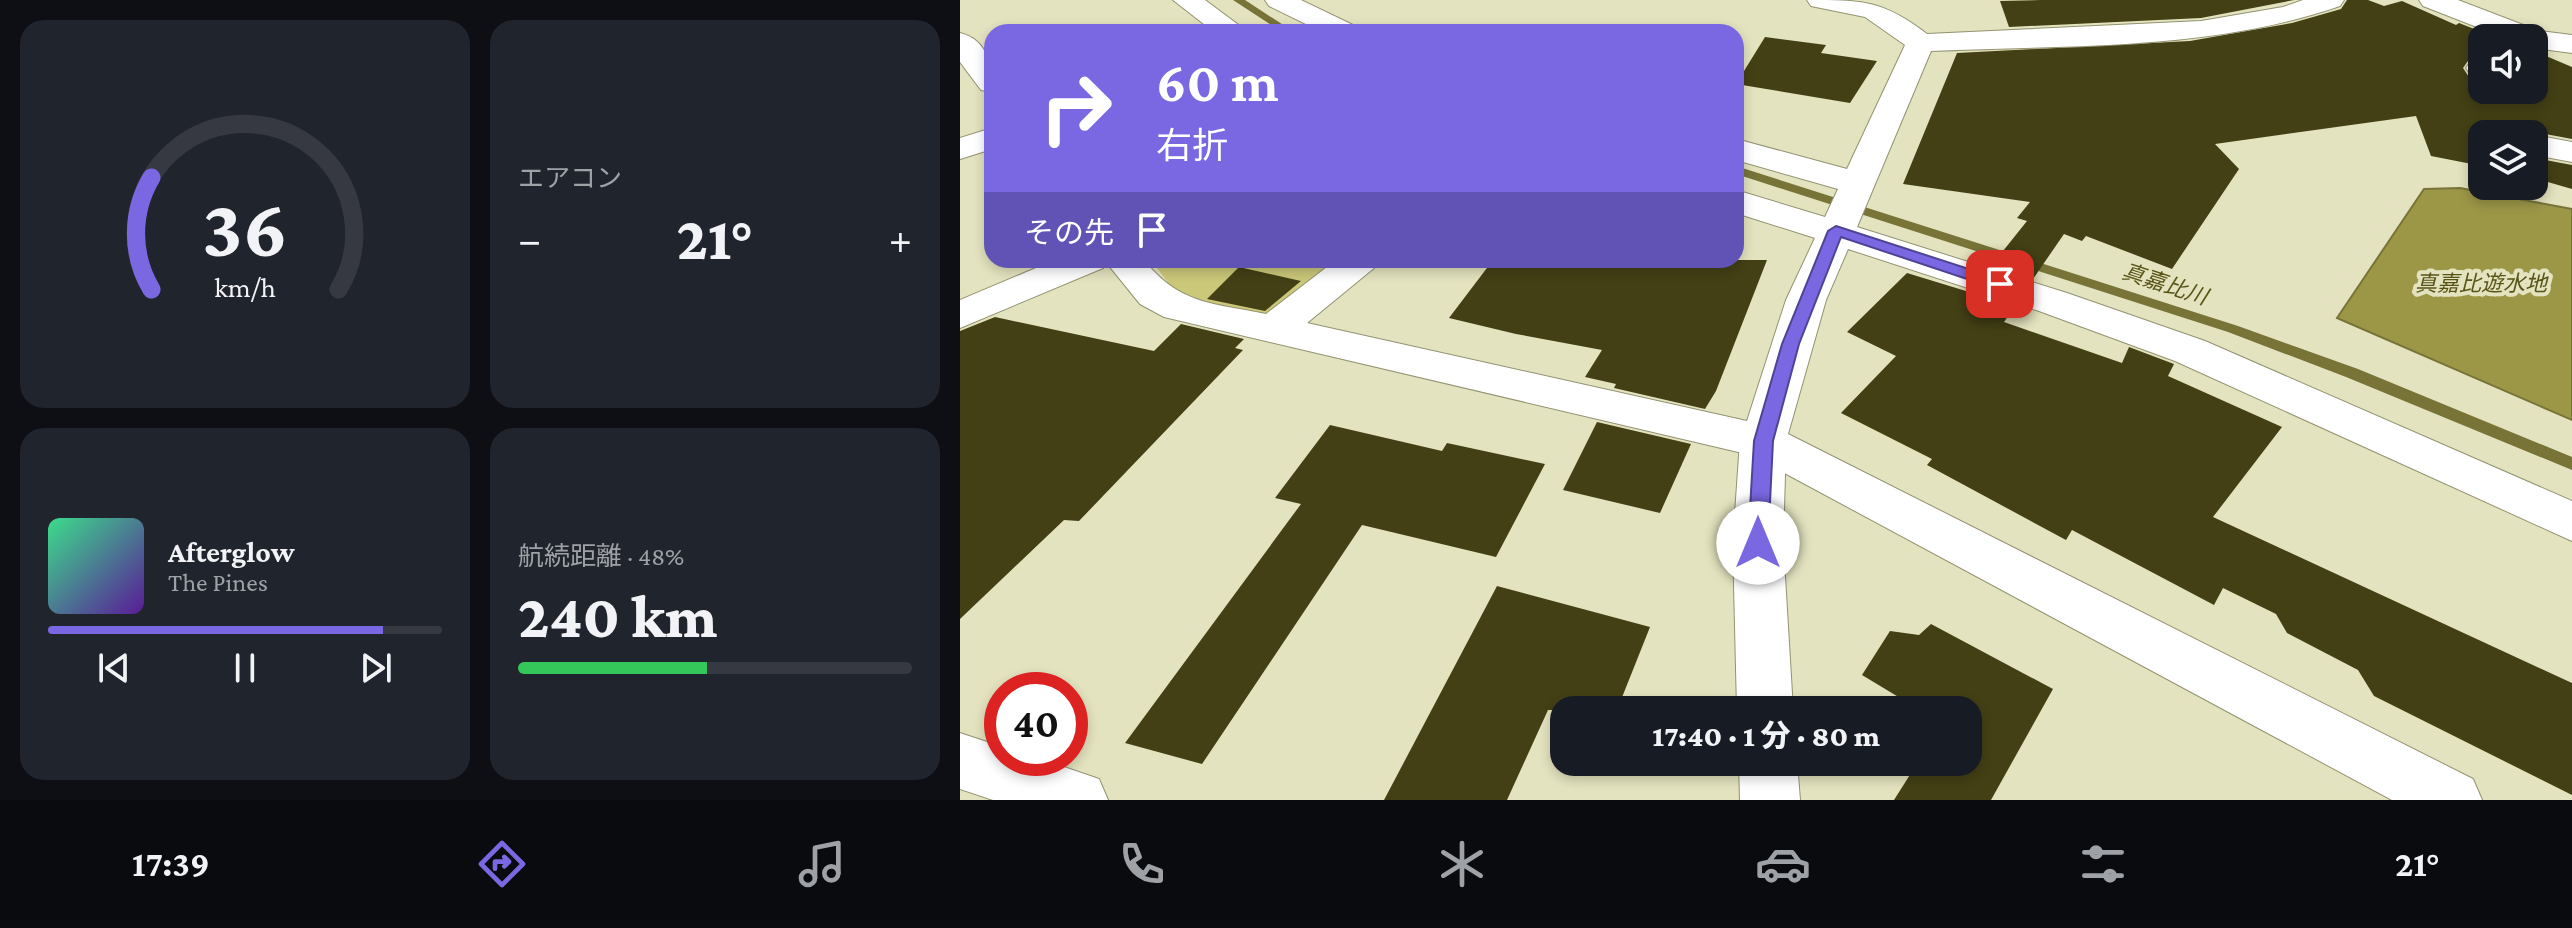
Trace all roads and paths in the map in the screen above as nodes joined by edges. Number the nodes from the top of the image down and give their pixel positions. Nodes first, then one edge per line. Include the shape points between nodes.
1 (1187, 0) edge
2 (1279, 0) edge
3 (1821, 0) edge
4 (2330, 0) edge
5 (2433, 0) edge
6 (1901, 9) edge
7 (1222, 24) edge
8 (1328, 24) edge
9 (2493, 24) edge
10 (960, 42) edge
11 (2548, 42) edge
12 (1920, 43) junction
13 (2572, 44) edge
14 (984, 73) edge
15 (984, 141) edge
16 (2548, 148) edge
17 (960, 149) edge
18 (2572, 152) edge
19 (1744, 153) edge
20 (1744, 201) edge
21 (1847, 205) junction
22 (1070, 268) edge
23 (1130, 268) edge
24 (1350, 268) edge
25 (960, 315) edge
26 (1273, 330) junction
27 (1763, 441) junction
28 (2572, 522) edge
29 (1764, 696) edge
30 (960, 761) edge
31 (1769, 776) edge
32 (1078, 800) edge
33 (1770, 800) edge
34 (2452, 800) edge

1 - 7 street
2 - 8 street
3 - 6 street
4 - 12 street via 2289,14 2201,30
5 - 9 street
6 - 12 street
10 - 14 street
11 - 13 street
12 - 21 street
15 - 17 street
16 - 18 street
19 - 21 street
20 - 21 street
21 - 27 street via 1795,329
21 - 28 street via 2053,302 2190,351
22 - 25 street
23 - 26 street via 1162,303
24 - 26 street
26 - 27 street
27 - 29 street via 1758,543
27 - 34 street
30 - 32 street
31 - 33 street

